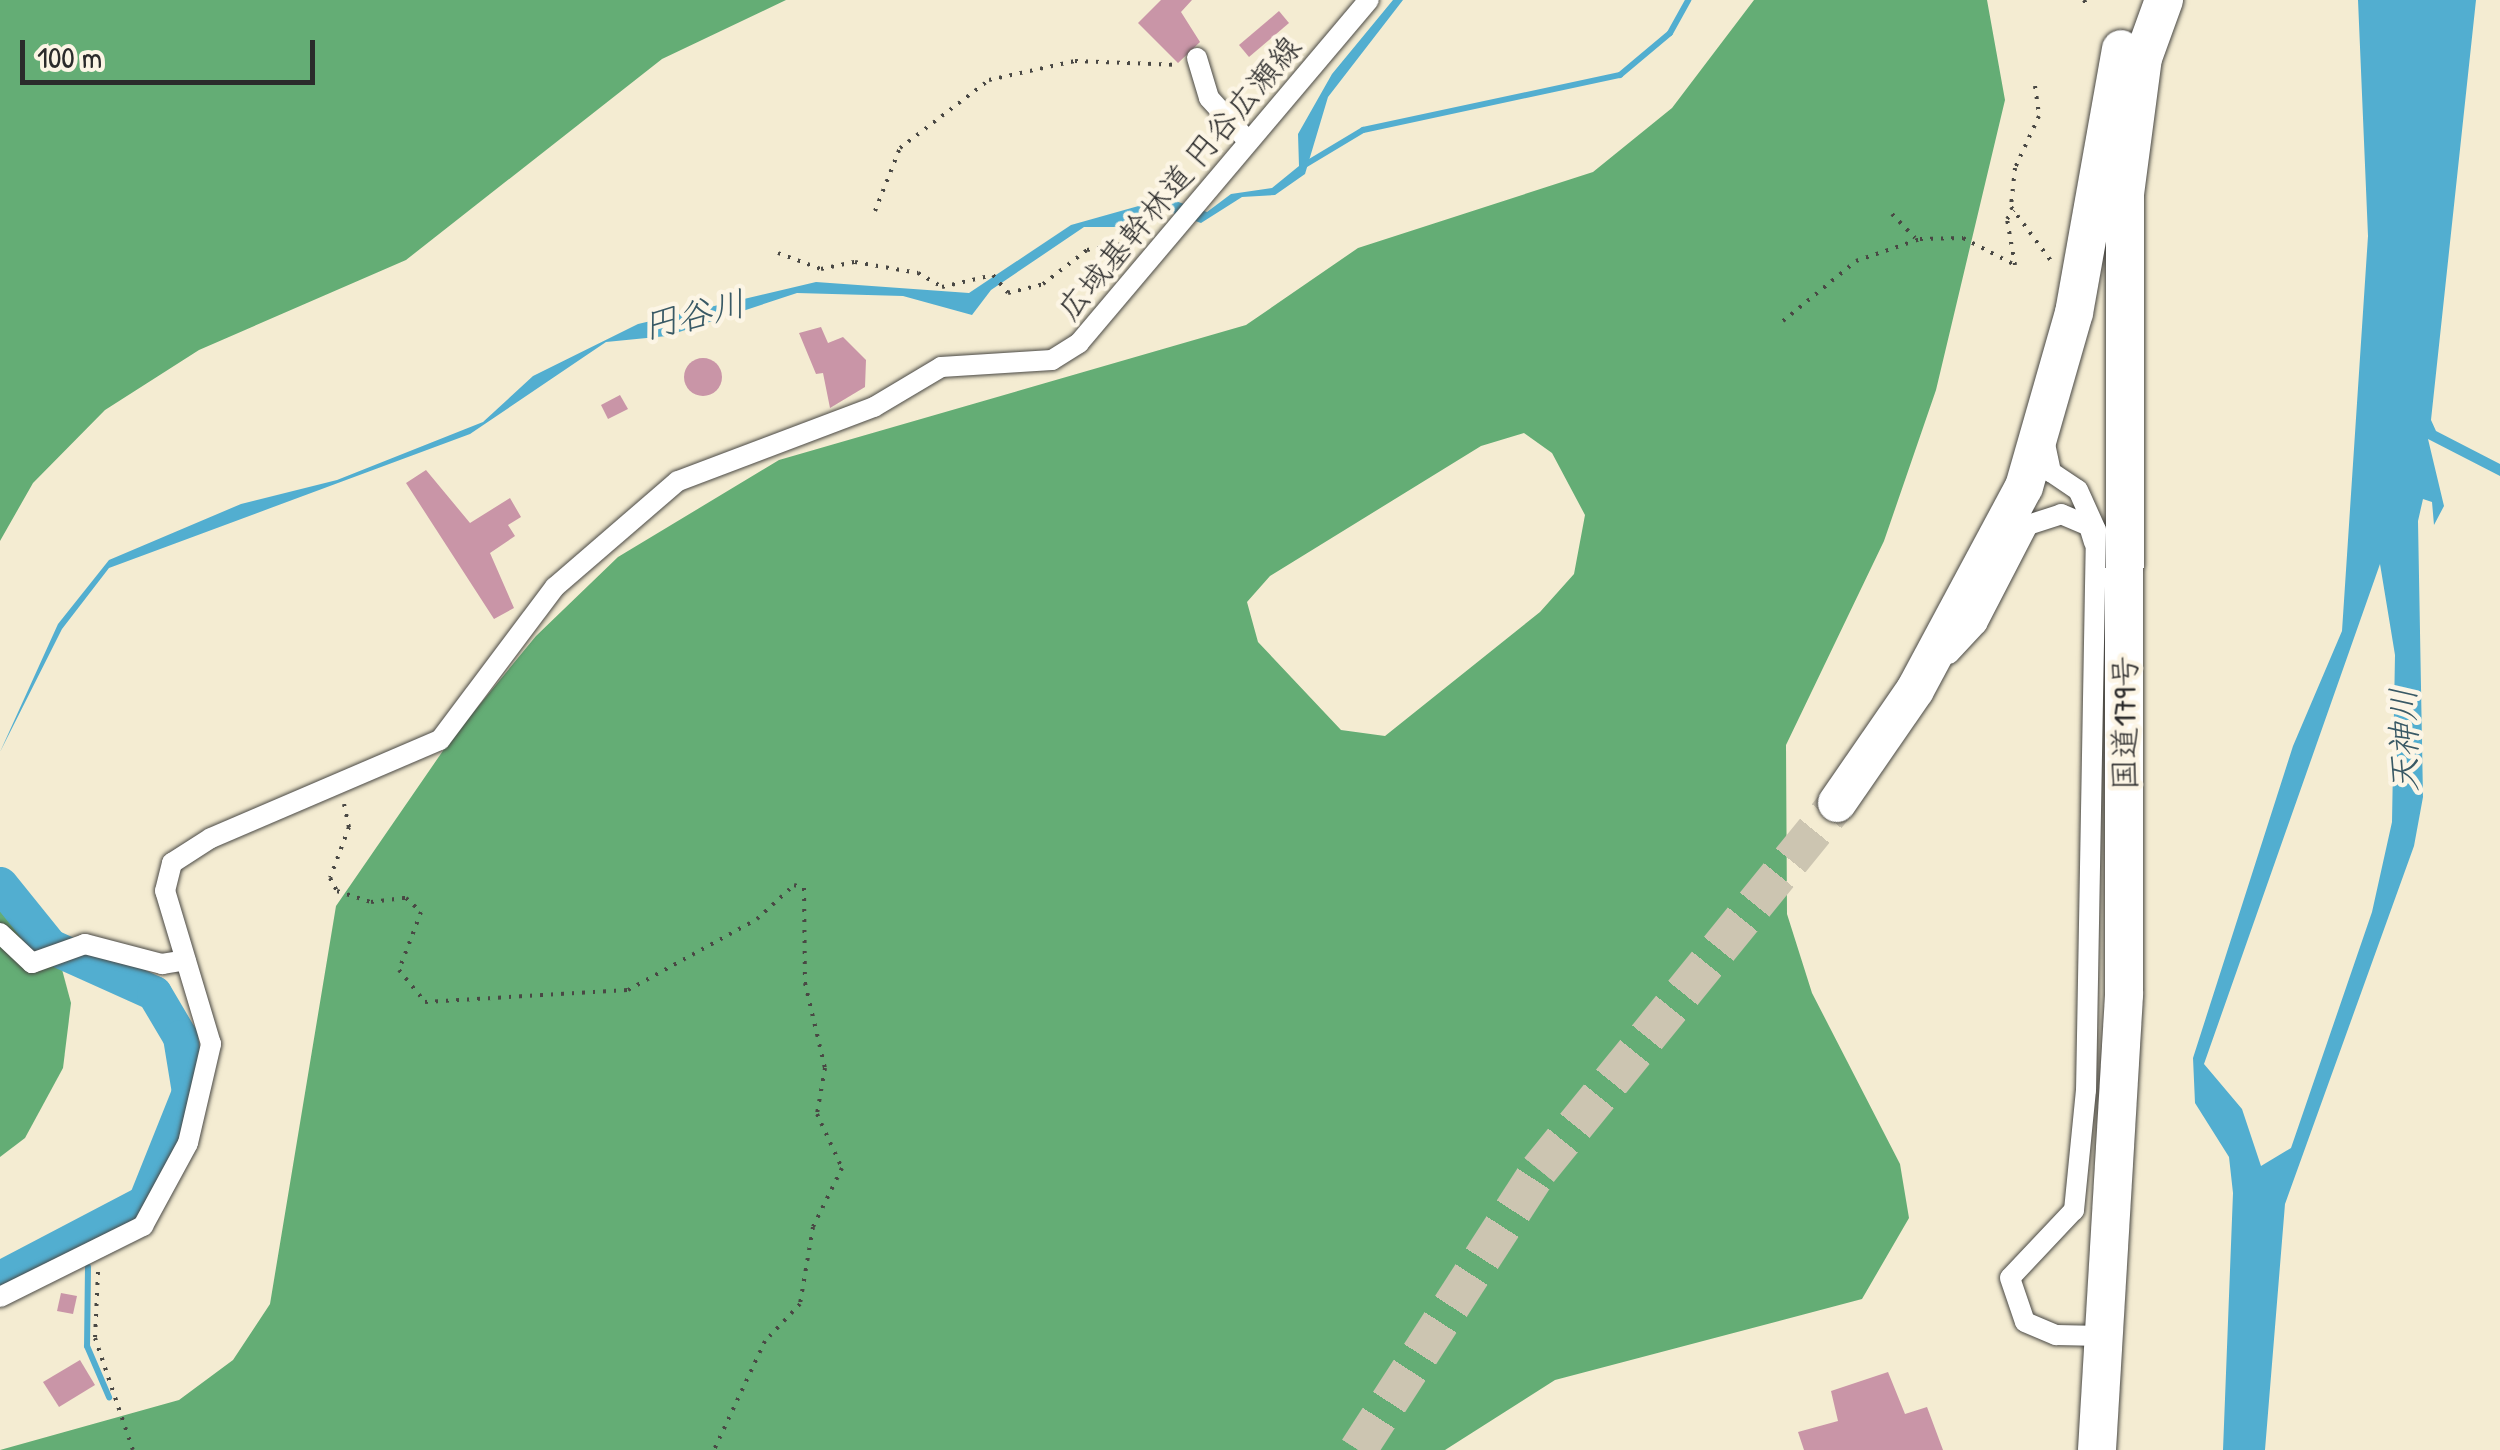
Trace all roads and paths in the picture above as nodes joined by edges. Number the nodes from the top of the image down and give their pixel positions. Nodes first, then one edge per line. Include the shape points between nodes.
1 (1369, 0) edge
2 (2138, 0) edge
3 (2164, 0) edge
4 (1198, 63) joint
5 (2035, 86) dead end
6 (1248, 141) junction
7 (2014, 210) junction
8 (875, 211) dead end
9 (1892, 214) dead end
10 (1920, 238) junction
11 (1163, 246) junction
12 (778, 253) dead end
13 (2058, 274) dead end
14 (1783, 321) dead end
15 (2044, 432) junction
16 (2097, 554) junction
17 (1916, 690) junction
18 (330, 788) junction
19 (1837, 804) tunnel mouth
20 (0, 934) edge
21 (186, 960) junction
22 (96, 1249) junction
23 (0, 1297) edge
24 (2102, 1336) junction
25 (133, 1450) edge
26 (714, 1450) edge
27 (2097, 1450) edge

1 - 6 street, 広域基幹林道 円谷広瀬線
2 - 15 highway
3 - 24 highway, 国道179号 via 2143,58 2125,194 2124,995
4 - 6 street via 1209,98
4 - 8 path via 1075,61 989,80 900,148
5 - 7 path via 2039,116 2015,168
6 - 11 street, 広域基幹林道 円谷広瀬線
7 - 10 path via 2007,219 2016,264 1963,238
7 - 13 path
9 - 10 path
10 - 14 path via 1856,261
11 - 12 path via 1087,250 1043,284 1008,293 992,275 942,287 918,273 855,262 821,269
11 - 18 street, 広域基幹林道 円谷広瀬線 via 1105,318 1052,360 940,367 874,407 678,481 555,587 440,740
15 - 16 street via 2052,472 2092,510
15 - 17 highway
16 - 17 street via 2078,520 2042,515 2028,525 1977,624
16 - 24 street via 2086,1090 2074,1210 2010,1278 2024,1322 2056,1335
17 - 19 highway
18 - 21 street, 広域基幹林道 円谷広瀬線 via 172,864 166,890
18 - 26 path via 349,827 330,878 337,891 371,902 406,898 421,912 399,970 424,1002 628,990 757,918 794,885 804,888 804,982 824,1068 817,1114 842,1168 813,1227 800,1304 765,1341
20 - 21 street via 32,963 85,944 162,964
21 - 22 street, 広域基幹林道 円谷広瀬線 via 211,1044 205,1093 156,1212
22 - 23 street, 広域基幹林道 円谷広瀬線
22 - 25 path via 95,1338
24 - 27 highway, 国道179号

